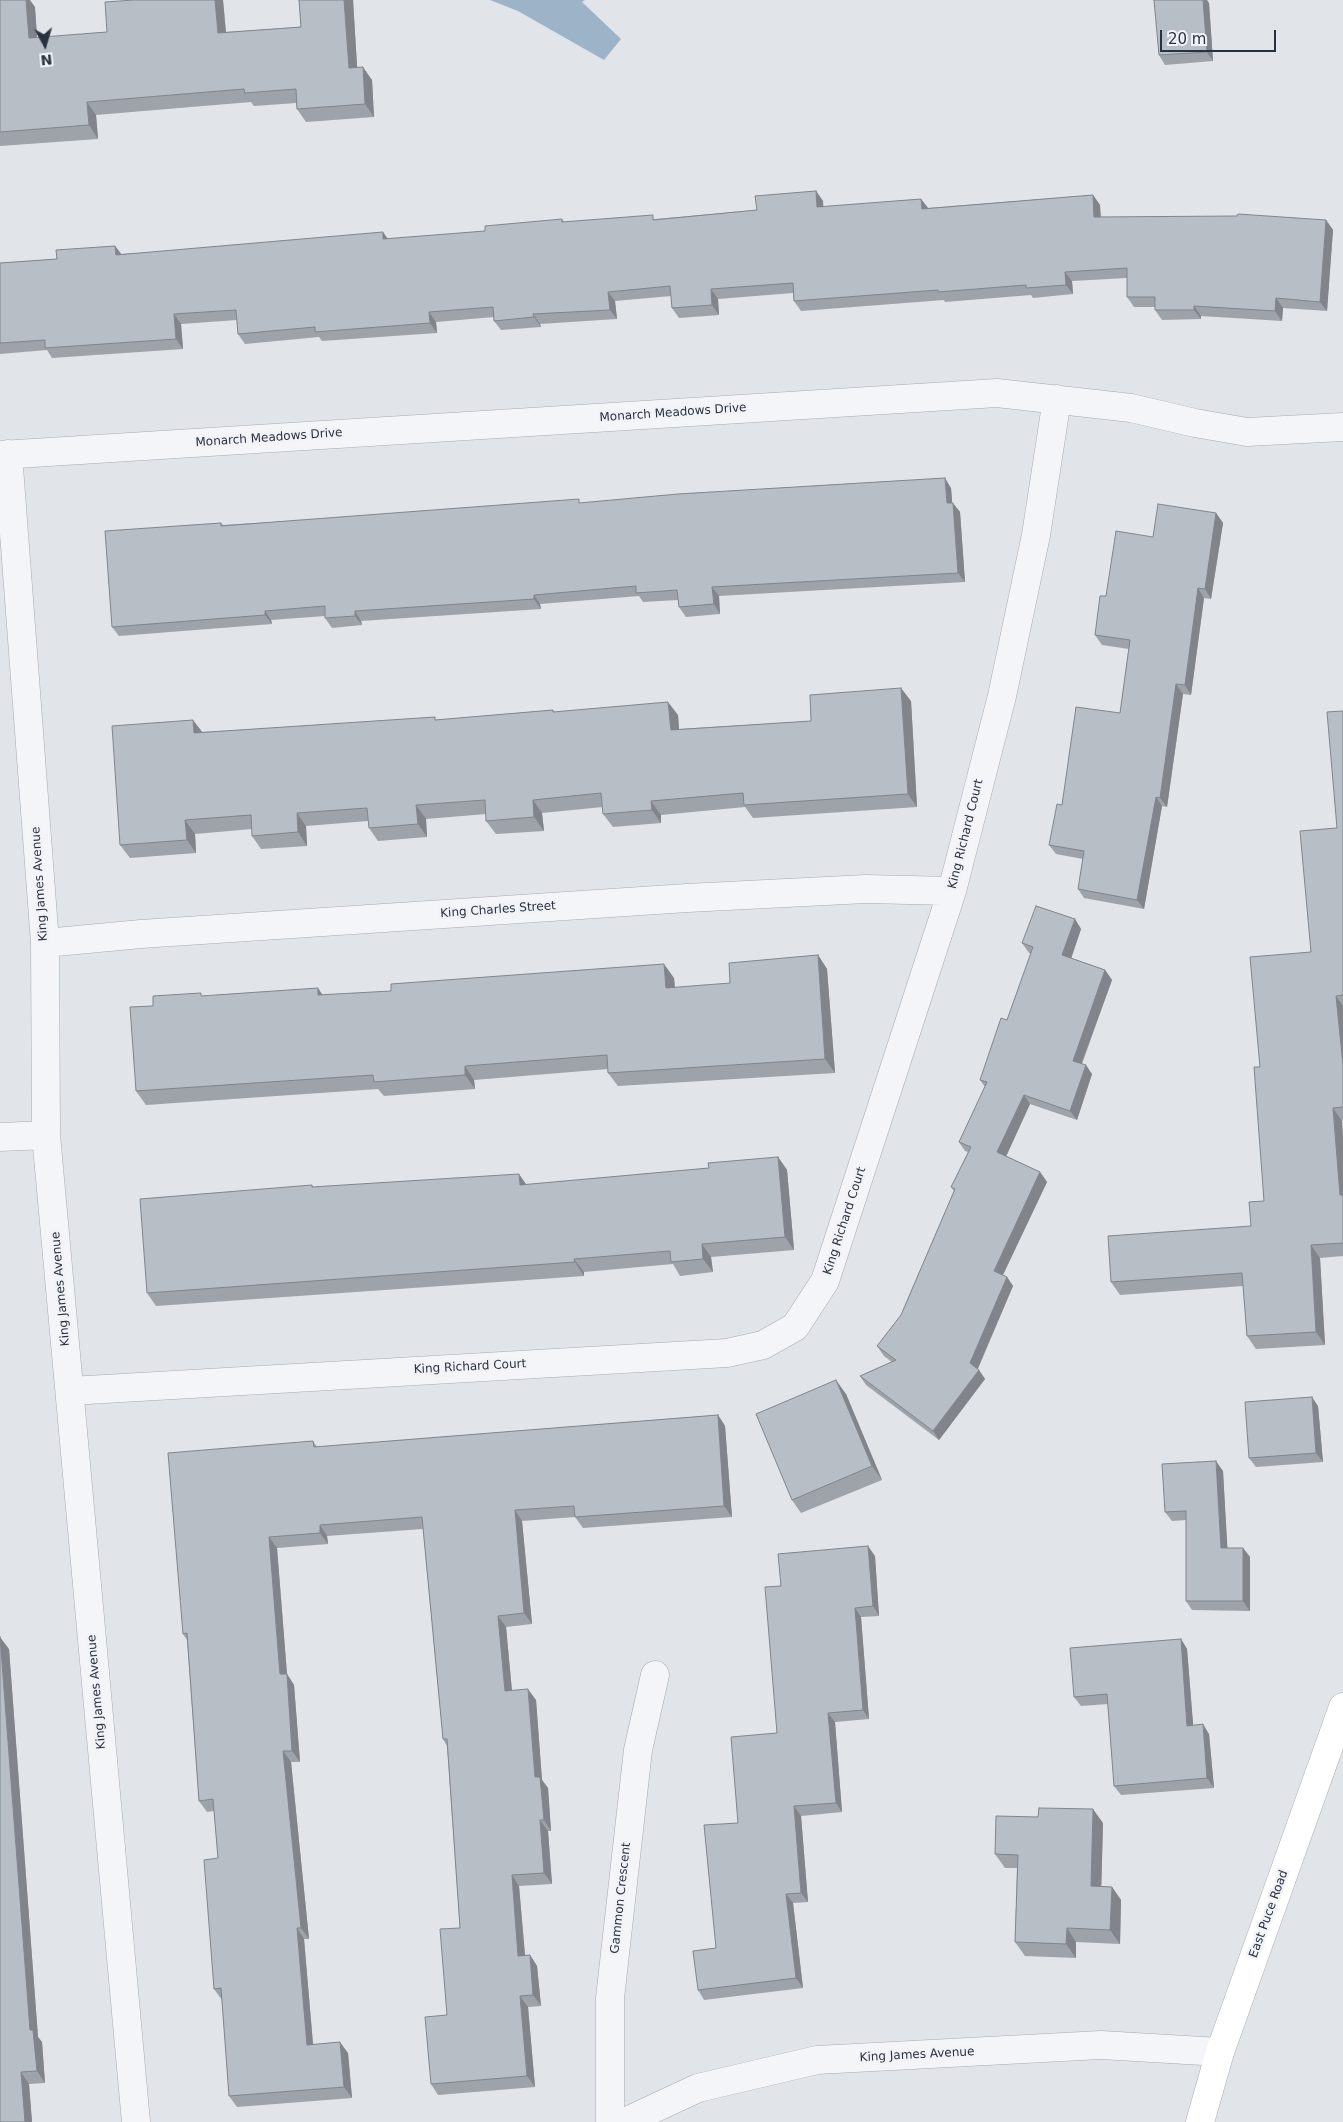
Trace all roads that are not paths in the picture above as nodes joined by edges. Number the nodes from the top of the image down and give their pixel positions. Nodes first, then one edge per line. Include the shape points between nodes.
1 (1057, 399) junction
2 (1343, 428) edge
3 (4, 454) edge
4 (952, 891) junction
5 (45, 943) junction
6 (46, 1135) junction
7 (0, 1137) edge
8 (70, 1390) junction
9 (655, 1675) dead end
10 (1343, 1707) edge
11 (1220, 2052) junction
12 (136, 2122) edge
13 (610, 2122) edge
14 (625, 2122) edge
15 (1200, 2122) edge

1 - 2 street, Monarch Meadows Drive via 1131,408 1247,432
1 - 3 street, Monarch Meadows Drive via 997,393
1 - 4 street, King Richard Court via 1036,535 1002,696
3 - 5 street, King James Avenue
4 - 5 street, King Charles Street via 866,889 687,898
4 - 8 street, King Richard Court via 825,1281 795,1327 763,1345 727,1354
5 - 6 street, King James Avenue
6 - 7 street
6 - 8 street, King James Avenue
8 - 12 street, King James Avenue
9 - 13 street, Gammon Crescent via 638,1750 610,1998
10 - 11 main road, East Puce Road
11 - 14 street, King James Avenue via 1101,2045 817,2060 698,2088
11 - 15 main road, East Puce Road

